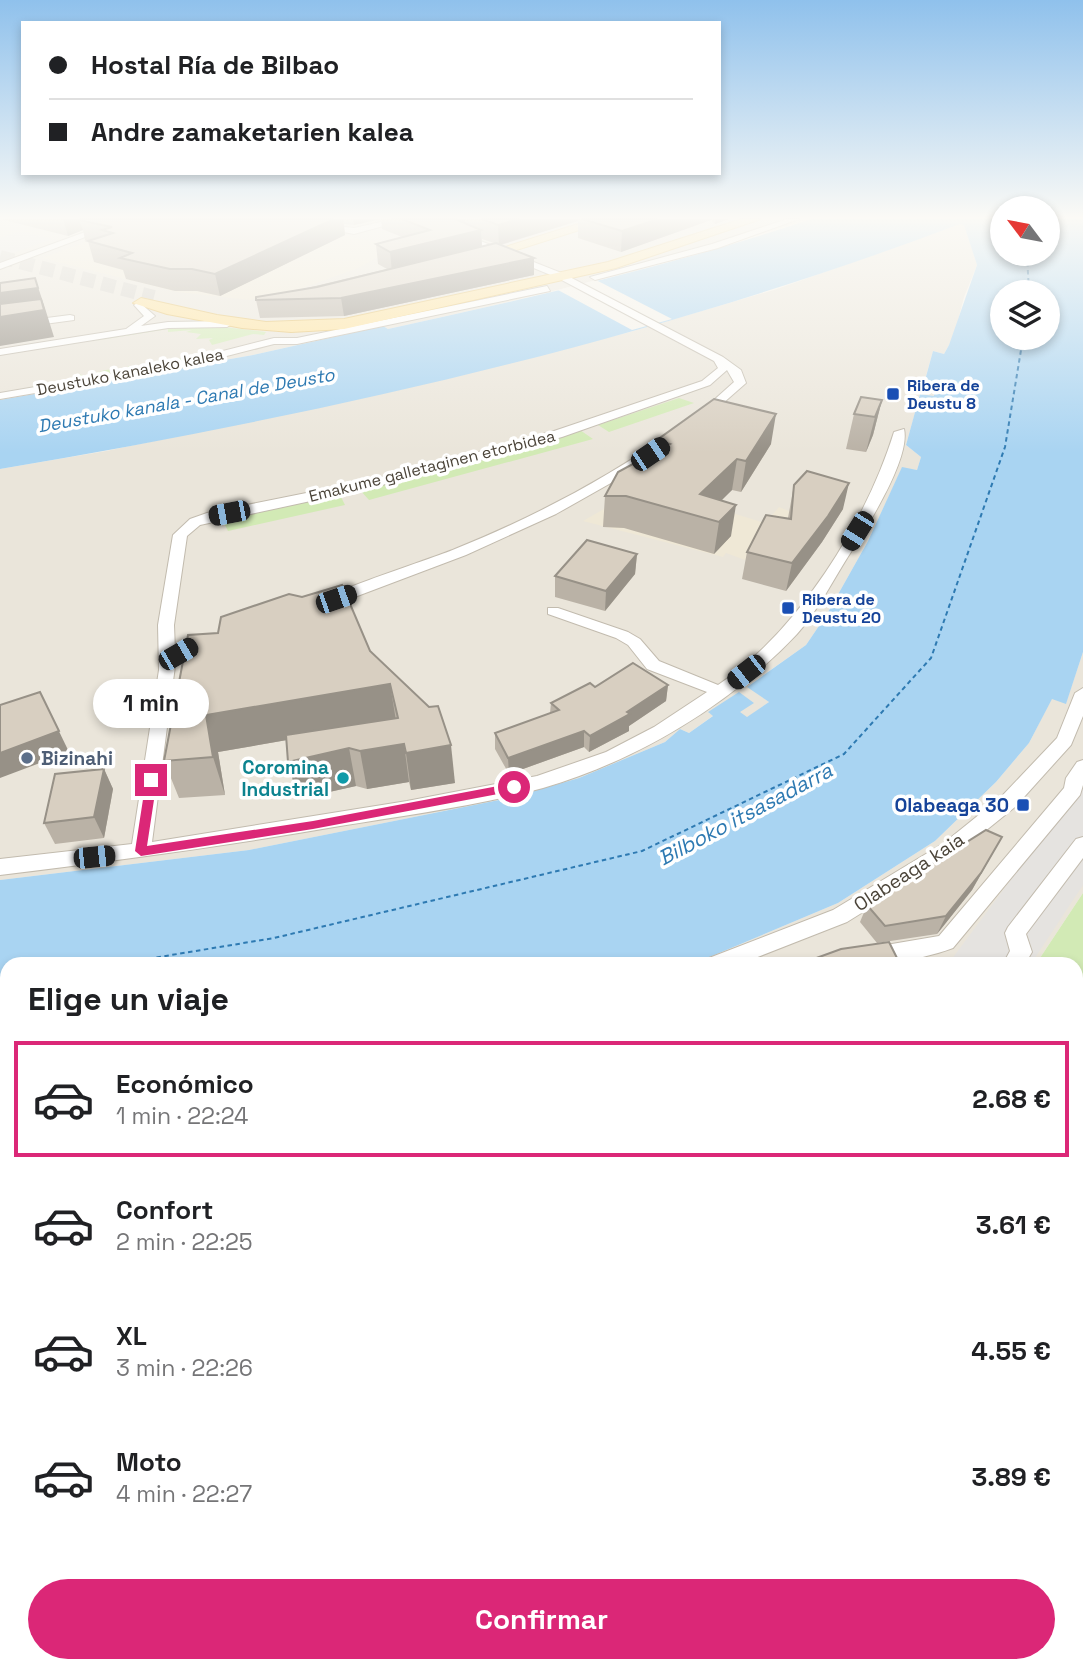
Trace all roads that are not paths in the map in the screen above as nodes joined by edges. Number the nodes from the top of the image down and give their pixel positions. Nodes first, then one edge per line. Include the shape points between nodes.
1 (466, 297) edge
2 (511, 297) edge
3 (601, 297) edge
4 (145, 302) junction
5 (244, 308) dead end
6 (70, 317) dead end
7 (227, 324) junction
8 (0, 327) edge
9 (117, 333) junction
10 (0, 352) edge
11 (719, 359) junction
12 (0, 396) edge
13 (665, 396) junction
14 (701, 417) junction
15 (900, 432) dead end
16 (310, 608) edge
17 (553, 611) dead end
18 (166, 625) junction
19 (224, 636) edge
20 (192, 646) junction
21 (167, 664) junction
22 (719, 691) junction
23 (1083, 693) edge
24 (1074, 738) edge
25 (1083, 766) edge
26 (1083, 844) edge
27 (141, 851) junction
28 (0, 867) edge
29 (735, 957) edge
30 (871, 957) edge
31 (1018, 957) edge

1 - 7 main road via 344,324 283,329
2 - 12 street, Deustuko kanaleko kalea via 297,341 274,341 176,366
3 - 11 street
4 - 5 main road
4 - 7 main road
4 - 9 street via 150,316
6 - 8 street
7 - 9 street via 168,325
9 - 10 street
11 - 13 street, Emakume galletaginen etorbidea via 723,368 713,379
11 - 14 street via 737,372 740,383
13 - 14 street, Emakume galletaginen etorbidea via 696,399
13 - 18 street, Emakume galletaginen etorbidea via 558,434 471,458 195,522 180,535
14 - 16 street via 631,467 557,508 416,571
15 - 22 street via 878,495 807,612 770,652
17 - 22 street via 622,635 653,665
18 - 20 street via 179,640
18 - 21 street
19 - 20 street
20 - 21 street
21 - 27 street
22 - 27 street via 660,731 612,756 540,782 313,825
23 - 24 street, Olabeaga kaia via 1073,718
24 - 29 street, Olabeaga kaia via 951,849 839,916
25 - 30 street via 1073,790 946,942
26 - 31 street via 1015,933 1021,952
27 - 28 street

